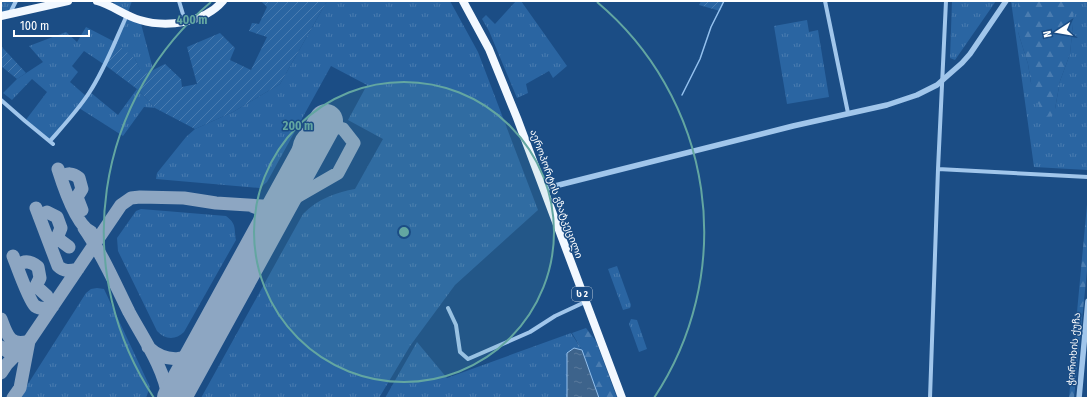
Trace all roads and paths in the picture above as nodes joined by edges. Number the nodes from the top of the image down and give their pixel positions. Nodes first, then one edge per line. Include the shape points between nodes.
1 (16, 1) edge
2 (68, 1) edge
3 (97, 1) edge
4 (178, 1) edge
5 (223, 1) edge
6 (463, 1) edge
7 (825, 1) edge
8 (946, 1) edge
9 (1006, 1) edge
10 (10, 14) junction
11 (127, 15) junction
12 (1, 16) edge
13 (185, 21) junction
14 (943, 80) junction
15 (1, 100) edge
16 (848, 113) junction
17 (938, 169) junction
18 (1088, 177) edge
19 (543, 189) junction
20 (1088, 301) edge
21 (586, 302) junction
22 (448, 308) dead end
23 (622, 398) edge
24 (930, 398) edge
25 (1079, 398) edge

1 - 10 street
2 - 10 highway
3 - 11 highway
4 - 13 street
5 - 13 highway via 208,13
6 - 19 highway, აეროპორტის გზატკეცილი / ს 2 via 490,49
7 - 16 street
8 - 14 street
9 - 14 street via 970,54
10 - 12 highway
11 - 13 highway via 152,22
11 - 15 street via 90,92 52,143
14 - 16 street via 917,95 887,105
14 - 17 street
16 - 19 street
17 - 18 street
17 - 24 street
19 - 21 highway, აეროპორტის გზატკეცილი / ს 2
20 - 25 street, ჭოროხის ქუჩა
21 - 22 street via 555,316 530,332 468,359 460,352 456,325
21 - 23 highway, აეროპორტის გზატკეცილი / ს 2

